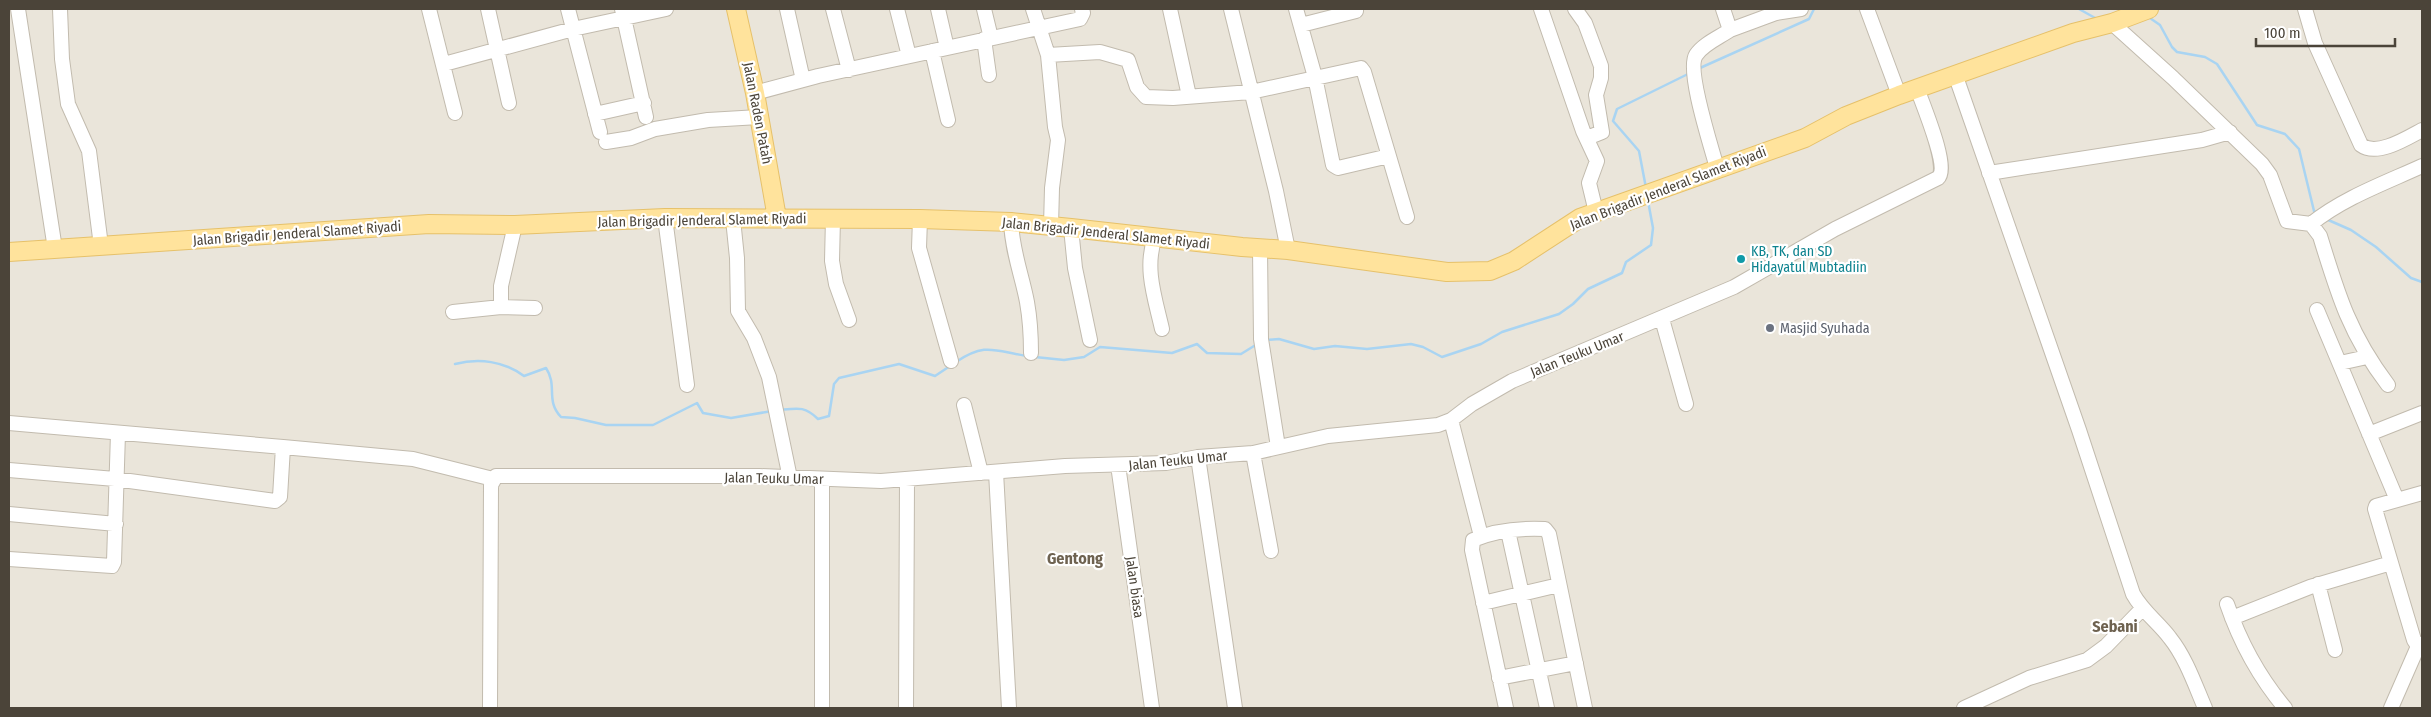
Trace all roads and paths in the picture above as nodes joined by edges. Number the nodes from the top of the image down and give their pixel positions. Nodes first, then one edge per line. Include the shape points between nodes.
1 (18, 9) edge
2 (60, 9) edge
3 (429, 9) edge
4 (488, 9) edge
5 (568, 9) edge
6 (666, 9) edge
7 (736, 9) edge
8 (787, 9) edge
9 (833, 9) edge
10 (898, 9) edge
11 (938, 9) edge
12 (984, 9) edge
13 (1033, 9) edge
14 (1082, 9) edge
15 (1170, 9) edge
16 (1231, 9) edge
17 (1296, 9) edge
18 (1541, 9) edge
19 (1575, 9) edge
20 (1722, 9) edge
21 (1801, 9) edge
22 (1867, 9) edge
23 (2149, 9) edge
24 (2305, 9) edge
25 (1356, 11) dead end
26 (623, 13) edge
27 (2112, 24) junction
28 (1301, 25) junction
29 (1038, 27) junction
30 (573, 29) junction
31 (1730, 30) junction
32 (987, 39) junction
33 (497, 48) junction
34 (947, 48) junction
35 (932, 51) junction
36 (1048, 55) junction
37 (909, 56) junction
38 (444, 64) junction
39 (849, 70) junction
40 (1955, 74) junction
41 (989, 75) dead end
42 (1314, 77) junction
43 (803, 80) junction
44 (1917, 88) junction
45 (1251, 92) junction
46 (755, 93) junction
47 (1596, 95) junction
48 (1898, 95) junction
49 (1189, 96) junction
50 (509, 103) dead end
51 (644, 103) junction
52 (1574, 103) junction
53 (455, 113) dead end
54 (595, 114) junction
55 (646, 117) dead end
56 (759, 117) junction
57 (948, 120) dead end
58 (2422, 130) edge
59 (2230, 132) junction
60 (1587, 138) junction
61 (1389, 156) junction
62 (2422, 166) edge
63 (1718, 168) junction
64 (1989, 173) junction
65 (1596, 212) junction
66 (1408, 217) dead end
67 (665, 218) junction
68 (777, 218) junction
69 (833, 218) junction
70 (920, 218) junction
71 (733, 219) junction
72 (2317, 220) junction
73 (1011, 222) junction
74 (514, 225) junction
75 (1051, 226) junction
76 (1071, 228) junction
77 (1155, 237) junction
78 (101, 246) junction
79 (55, 248) junction
80 (1260, 248) junction
81 (1288, 250) junction
82 (9, 252) edge
83 (501, 307) junction
84 (535, 308) dead end
85 (2317, 310) dead end
86 (453, 312) dead end
87 (1662, 319) junction
88 (849, 320) dead end
89 (1162, 329) dead end
90 (1090, 340) dead end
91 (1031, 353) dead end
92 (2367, 357) junction
93 (951, 361) dead end
94 (2340, 364) junction
95 (688, 385) dead end
96 (2388, 385) dead end
97 (1686, 404) dead end
98 (964, 406) dead end
99 (2422, 413) edge
100 (1451, 420) junction
101 (9, 423) edge
102 (118, 433) junction
103 (2369, 434) junction
104 (283, 447) junction
105 (1278, 447) junction
106 (1253, 453) junction
107 (1198, 458) junction
108 (1118, 465) junction
109 (9, 470) edge
110 (996, 472) junction
111 (981, 473) junction
112 (493, 478) junction
113 (790, 478) junction
114 (115, 479) junction
115 (822, 479) junction
116 (907, 479) junction
117 (2422, 493) edge
118 (2397, 500) junction
119 (9, 514) edge
120 (116, 524) junction
121 (1508, 531) junction
122 (1481, 536) junction
123 (1271, 551) dead end
124 (9, 559) edge
125 (2391, 563) junction
126 (2318, 584) junction
127 (1559, 585) junction
128 (1522, 593) junction
129 (1483, 603) junction
130 (2226, 604) dead end
131 (2142, 609) junction
132 (2232, 618) junction
133 (2421, 644) edge
134 (2335, 650) dead end
135 (1576, 663) junction
136 (1539, 670) junction
137 (1499, 678) junction
138 (906, 707) edge
139 (490, 708) edge
140 (822, 708) edge
141 (1009, 708) edge
142 (1152, 708) edge
143 (1235, 708) edge
144 (1506, 708) edge
145 (1547, 708) edge
146 (1585, 708) edge
147 (1964, 708) edge
148 (2205, 708) edge
149 (2285, 708) edge
150 (2391, 708) edge

1 - 79 street
2 - 78 street via 68,104 89,151
3 - 38 street
4 - 33 street
5 - 30 street
6 - 26 street
7 - 46 main road, Jalan Raden Patah
8 - 43 street
9 - 39 street
10 - 37 street
11 - 34 street
12 - 32 street
13 - 29 street
14 - 29 street via 1080,19
15 - 49 street
16 - 45 street
17 - 28 street
18 - 52 street
19 - 47 street via 1585,23 1601,66
20 - 31 street
21 - 31 street via 1776,13
22 - 48 street
23 - 27 main road, Jalan Brigadir Jenderal Slamet Riyadi
24 - 58 street via 2314,44 2361,145 2379,148
25 - 28 street
26 - 30 street
26 - 51 street
27 - 40 main road, Jalan Brigadir Jenderal Slamet Riyadi via 2073,33
27 - 59 street
28 - 42 street
29 - 32 street
29 - 36 street
30 - 33 street
30 - 54 street
31 - 63 street via 1700,50 1693,63 1704,121
32 - 34 street
32 - 41 street
33 - 38 street
33 - 50 street
34 - 35 street
35 - 37 street
35 - 57 street
36 - 49 street via 1100,52 1124,58 1130,63 1141,94 1146,97
36 - 75 street via 1058,140
37 - 39 street
38 - 53 street
39 - 43 street
40 - 44 main road, Jalan Brigadir Jenderal Slamet Riyadi
40 - 64 street
42 - 45 street
42 - 61 street via 1361,68
42 - 61 street via 1335,167
43 - 46 street
44 - 48 main road, Jalan Brigadir Jenderal Slamet Riyadi
44 - 87 street, Jalan Teuku Umar via 1933,131 1941,176 1827,233 1734,287
45 - 49 street
45 - 81 street
46 - 56 main road, Jalan Raden Patah
47 - 52 street
47 - 60 street via 1602,132
48 - 63 main road, Jalan Brigadir Jenderal Slamet Riyadi via 1846,116 1809,136
51 - 54 street
51 - 55 street
52 - 60 street
54 - 56 street via 603,137 631,138 654,129 708,120
56 - 68 main road, Jalan Raden Patah
59 - 64 street via 2202,140
59 - 72 street via 2270,175 2287,221
60 - 65 street via 1597,161 1589,183
61 - 66 street
62 - 72 street
63 - 65 main road, Jalan Brigadir Jenderal Slamet Riyadi
64 - 131 street via 2133,594
65 - 81 main road, Jalan Brigadir Jenderal Slamet Riyadi via 1572,222 1514,261 1490,271 1447,272
67 - 71 main road, Jalan Brigadir Jenderal Slamet Riyadi
67 - 74 main road, Jalan Brigadir Jenderal Slamet Riyadi
67 - 95 street
68 - 69 main road, Jalan Brigadir Jenderal Slamet Riyadi
68 - 71 main road, Jalan Brigadir Jenderal Slamet Riyadi
69 - 70 main road, Jalan Brigadir Jenderal Slamet Riyadi
69 - 88 street via 832,261 836,284
70 - 73 main road, Jalan Brigadir Jenderal Slamet Riyadi
70 - 93 street via 919,248
71 - 113 street via 738,312 764,362
72 - 92 street via 2350,325
73 - 75 main road, Jalan Brigadir Jenderal Slamet Riyadi
73 - 91 street via 1012,243 1027,301
74 - 78 main road, Jalan Brigadir Jenderal Slamet Riyadi via 429,224
74 - 83 street via 500,286
75 - 76 main road, Jalan Brigadir Jenderal Slamet Riyadi
76 - 77 main road, Jalan Brigadir Jenderal Slamet Riyadi
76 - 90 street via 1075,268
77 - 80 main road, Jalan Brigadir Jenderal Slamet Riyadi
77 - 89 street via 1150,252 1150,281
78 - 79 main road, Jalan Brigadir Jenderal Slamet Riyadi
79 - 82 main road, Jalan Brigadir Jenderal Slamet Riyadi
80 - 81 main road, Jalan Brigadir Jenderal Slamet Riyadi
80 - 105 street via 1261,339
83 - 84 street
83 - 86 street
85 - 94 street
87 - 97 street
87 - 100 street, Jalan Teuku Umar via 1512,381
92 - 94 street
92 - 96 street
94 - 103 street
98 - 111 street
99 - 103 street
100 - 105 street, Jalan Teuku Umar via 1429,426 1328,436
100 - 122 street
101 - 102 street
102 - 104 street
102 - 114 street
103 - 118 street
104 - 112 street via 413,459
104 - 114 street via 280,497 275,501
105 - 106 street, Jalan Teuku Umar
106 - 107 street, Jalan Teuku Umar
106 - 123 street
107 - 108 street, Jalan Teuku Umar
107 - 143 street
108 - 110 street, Jalan Teuku Umar
108 - 142 street, Jalan biasa
109 - 114 street
110 - 111 street, Jalan Teuku Umar
110 - 141 street
111 - 116 street, Jalan Teuku Umar
112 - 113 street, Jalan Teuku Umar via 499,474
112 - 139 street
113 - 115 street, Jalan Teuku Umar
114 - 120 street
115 - 116 street, Jalan Teuku Umar
115 - 140 street
116 - 138 street
117 - 118 street
118 - 125 street via 2376,506 2375,510
119 - 120 street
120 - 124 street via 112,566
121 - 122 street
121 - 127 street via 1545,528 1550,534
121 - 128 street
122 - 129 street via 1473,540 1472,550
125 - 126 street
125 - 133 street via 2414,640
126 - 132 street
126 - 134 street
127 - 128 street
127 - 135 street
128 - 129 street
128 - 136 street
129 - 137 street
130 - 132 street
131 - 147 street via 2106,646 2087,660 2029,678
131 - 148 street via 2171,639 2182,656
132 - 149 street via 2249,655
133 - 150 street
135 - 136 street
135 - 146 street
136 - 137 street
136 - 145 street
137 - 144 street

